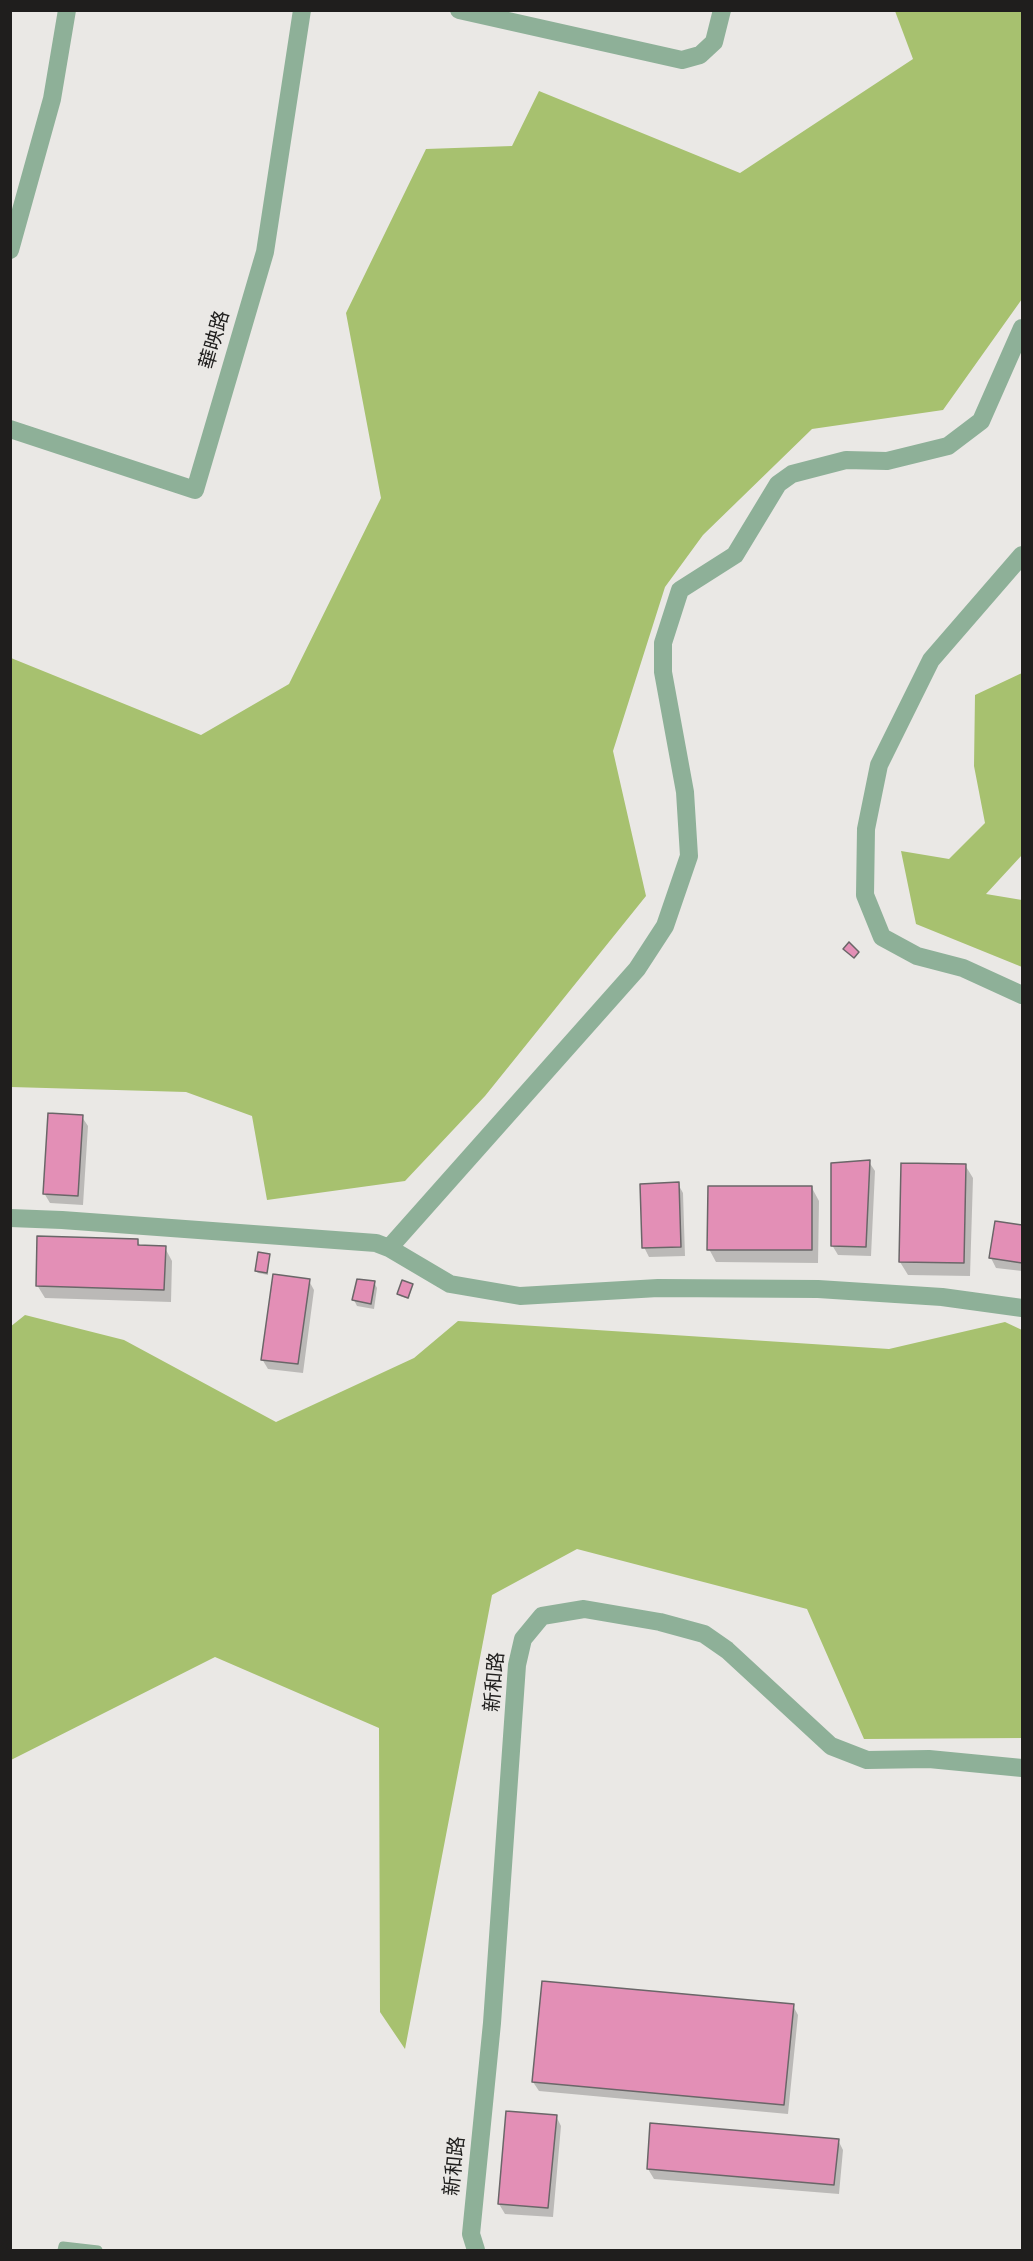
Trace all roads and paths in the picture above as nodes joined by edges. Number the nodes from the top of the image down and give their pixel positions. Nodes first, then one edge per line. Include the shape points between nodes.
1 (68, 10) edge
2 (302, 10) edge
3 (459, 10) edge
4 (722, 10) edge
5 (10, 250) edge
6 (1023, 328) edge
7 (10, 429) edge
8 (1023, 555) edge
9 (1023, 995) edge
10 (10, 1218) edge
11 (389, 1248) junction
12 (1023, 1308) edge
13 (1023, 1768) edge
14 (62, 2248) edge
15 (98, 2250) edge
16 (476, 2250) edge

1 - 5 street via 51,99
2 - 7 street, 華映路 via 265,252 195,490
3 - 4 street via 682,60 700,55 714,42
6 - 11 street via 981,421 948,446 886,461 846,460 792,474 778,484 735,555 680,590 663,643 663,672 685,792 689,856 665,926 637,969
8 - 9 street via 931,660 879,765 866,829 865,895 882,937 917,956 963,968
10 - 11 street via 339,1240
11 - 12 street via 450,1284 520,1296 658,1288 818,1289 942,1297
13 - 16 street, 新和路 via 929,1759 867,1761 831,1746 727,1650 704,1634 584,1609 542,1616 523,1639 517,1665 492,2022 471,2234
14 - 15 lane

